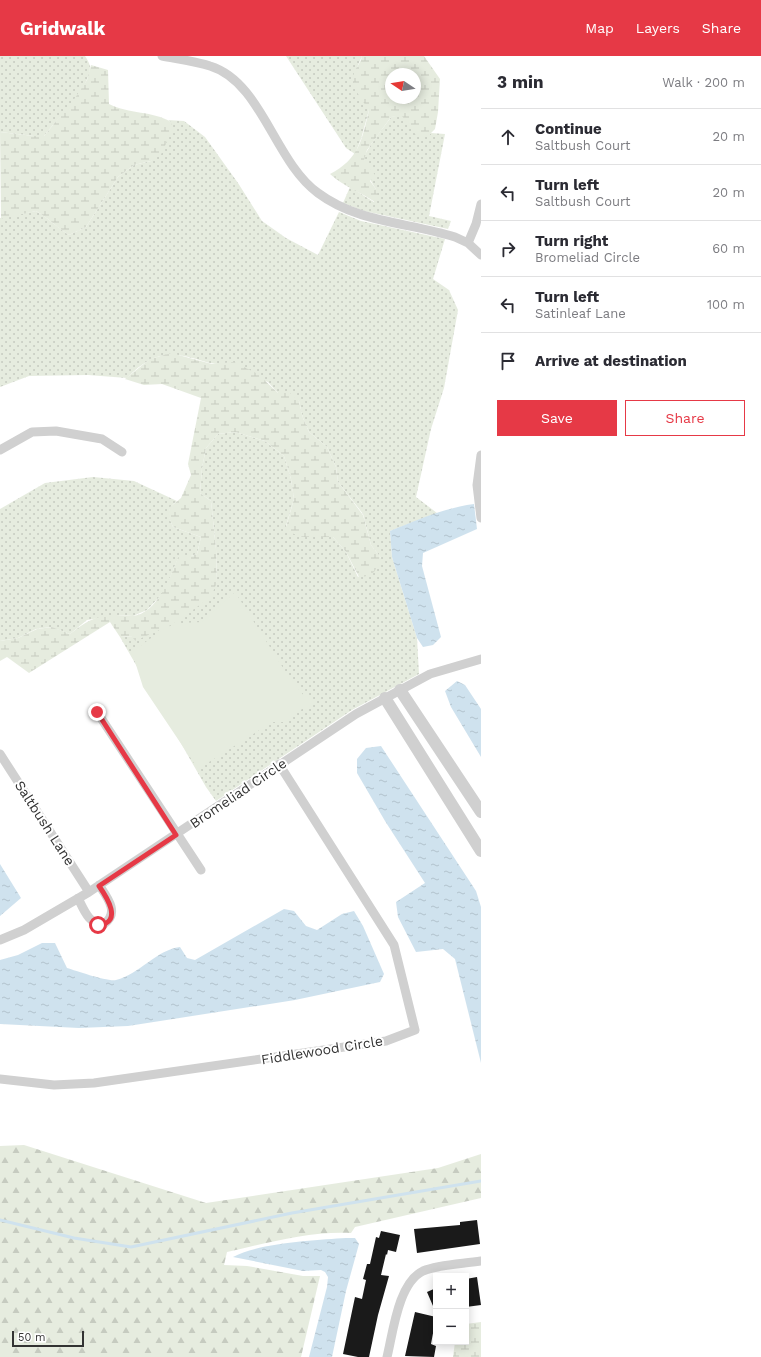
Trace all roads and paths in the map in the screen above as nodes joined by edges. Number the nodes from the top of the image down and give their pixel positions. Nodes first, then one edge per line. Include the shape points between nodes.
1 (162, 56) edge
2 (481, 204) edge
3 (468, 243) junction
4 (481, 255) edge
5 (0, 450) edge
6 (122, 452) dead end
7 (481, 455) edge
8 (481, 518) edge
9 (481, 659) edge
10 (400, 690) junction
11 (386, 698) junction
12 (97, 712) dead end
13 (0, 754) edge
14 (279, 764) junction
15 (481, 812) edge
16 (176, 835) junction
17 (481, 851) edge
18 (201, 870) dead end
19 (99, 886) junction
20 (89, 892) junction
21 (78, 898) junction
22 (0, 940) edge
23 (0, 1079) edge
24 (481, 1261) edge
25 (387, 1357) edge

1 - 3 street via 211,66 238,82 300,176 309,187 334,204 362,216 442,233
2 - 3 street
3 - 4 street
5 - 6 street via 32,432 56,431 102,439
7 - 8 street via 477,485
9 - 10 street, Bromeliad Circle via 430,674
10 - 11 street, Bromeliad Circle
10 - 15 street
11 - 14 street, Bromeliad Circle via 356,714
11 - 17 street
12 - 16 street
13 - 20 street, Saltbush Lane
14 - 16 street, Bromeliad Circle
14 - 23 street, Fiddlewood Circle via 394,946 415,1030 386,1041 94,1083 54,1085
16 - 18 street
16 - 19 street, Bromeliad Circle
19 - 20 street, Bromeliad Circle
19 - 21 street via 111,905 112,911 108,922 98,925 91,920
20 - 21 street, Bromeliad Circle
21 - 22 street, Bromeliad Circle via 24,930
24 - 25 street via 434,1268 416,1277 407,1287 402,1299

